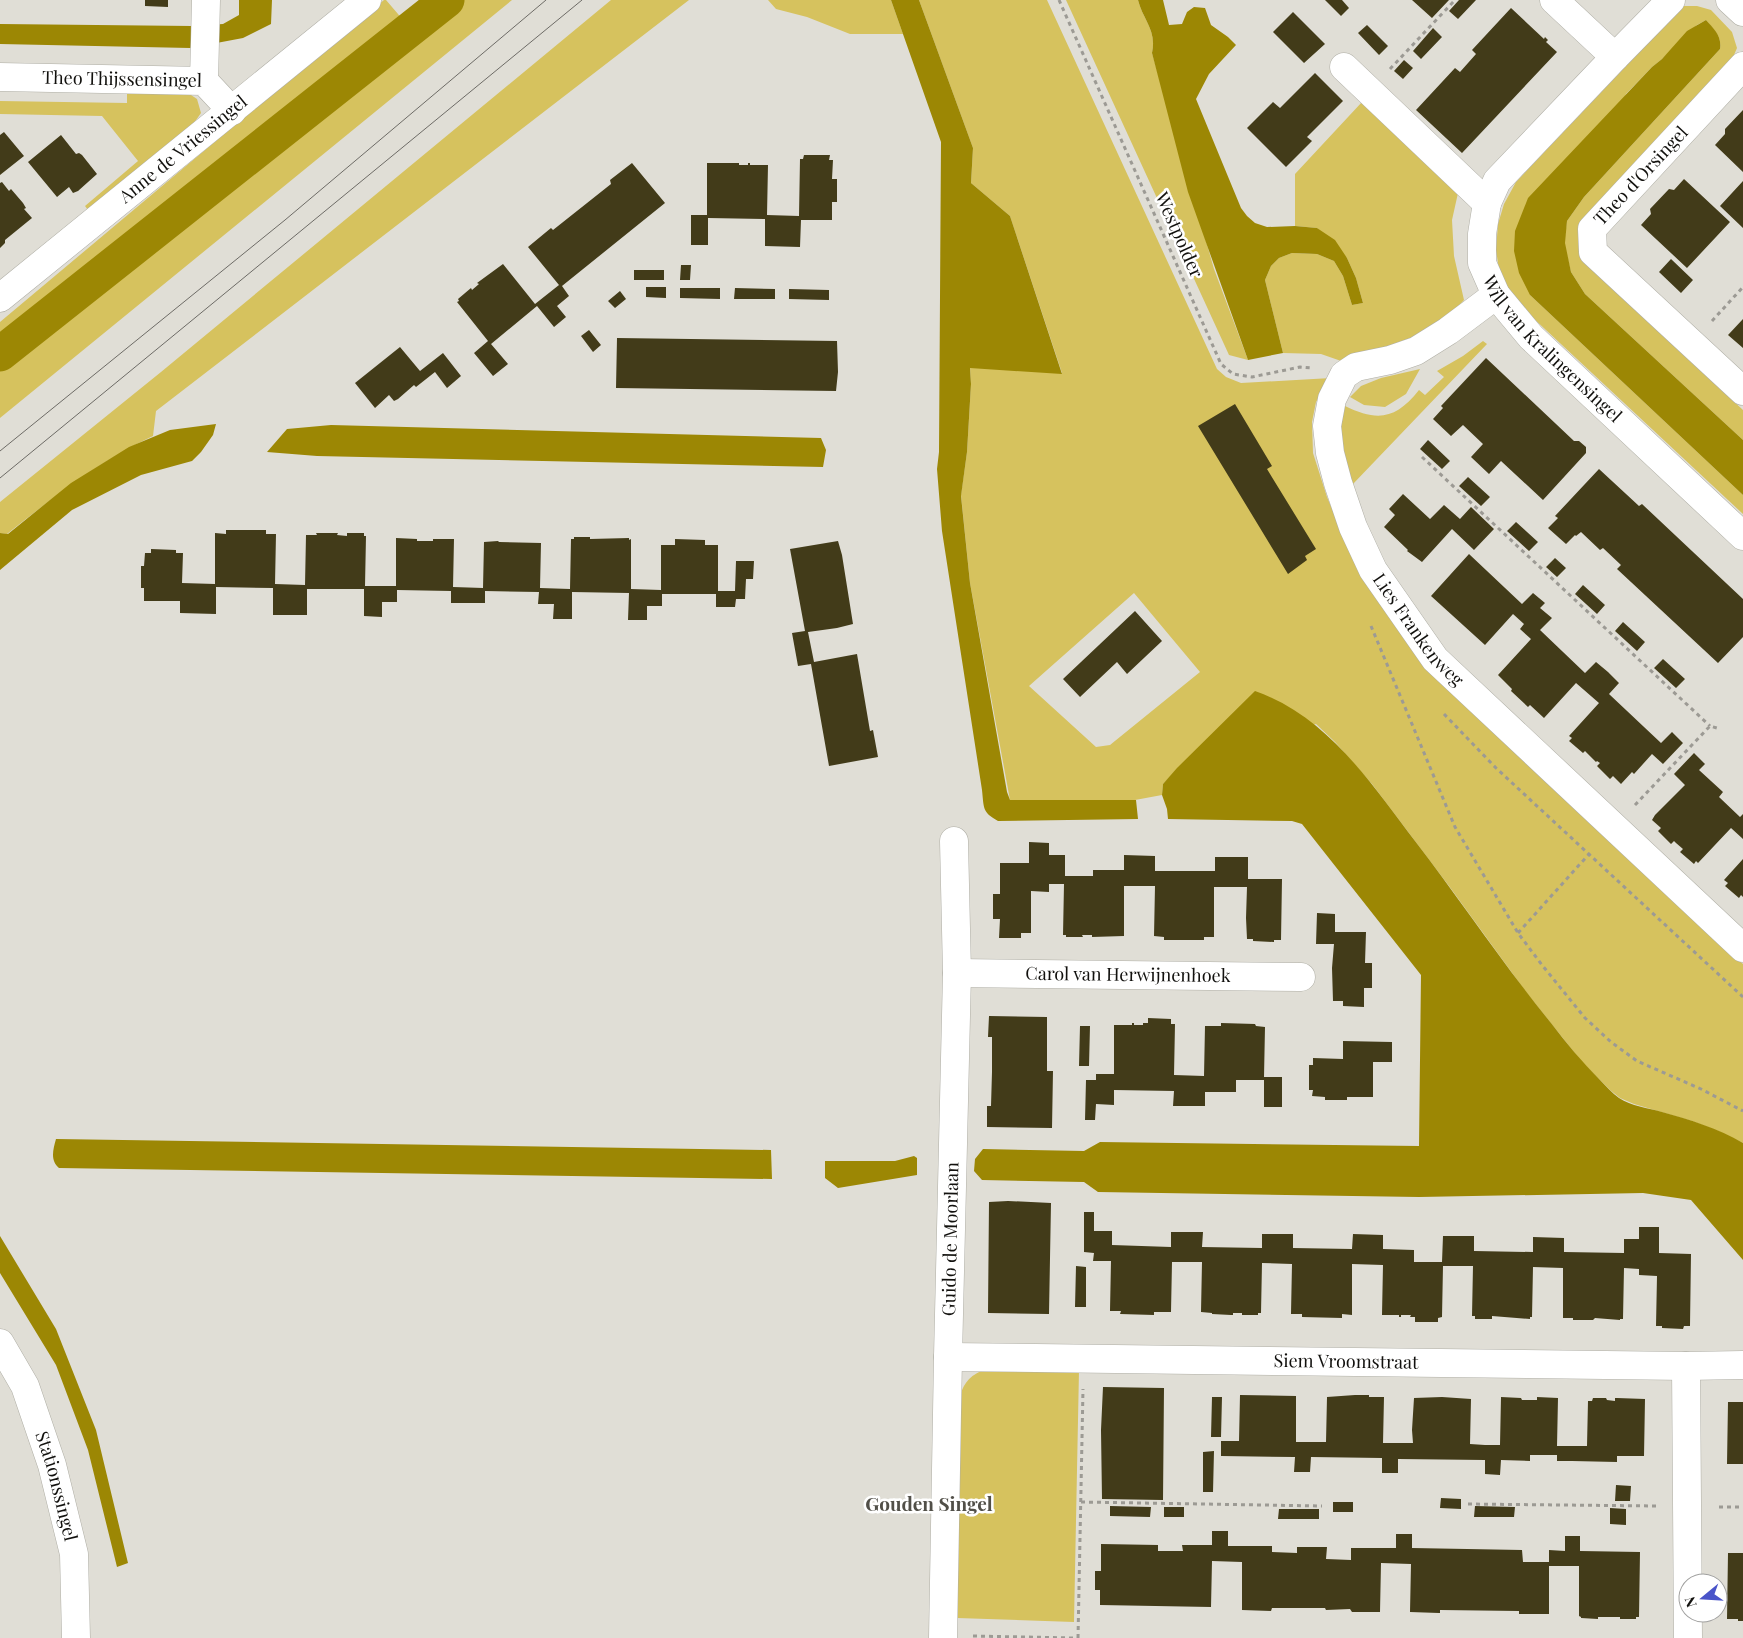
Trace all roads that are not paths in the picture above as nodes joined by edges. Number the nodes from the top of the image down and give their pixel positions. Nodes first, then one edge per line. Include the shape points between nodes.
1 (367, 0) edge
2 (1554, 0) edge
3 (1671, 0) edge
4 (1730, 0) edge
5 (205, 9) edge
6 (1743, 12) edge
7 (1615, 57) junction
8 (1743, 66) edge
9 (1344, 67) dead end
10 (0, 77) edge
11 (204, 80) junction
12 (232, 111) junction
13 (1487, 203) junction
14 (1496, 295) junction
15 (0, 298) edge
16 (1743, 392) edge
17 (1743, 536) edge
18 (954, 842) dead end
19 (1743, 948) edge
20 (957, 974) junction
21 (1301, 978) dead end
22 (0, 1343) edge
23 (948, 1357) junction
24 (1743, 1365) edge
25 (1686, 1366) junction
26 (943, 1636) edge
27 (76, 1638) edge
28 (1688, 1638) edge

1 - 12 street, Anne de Vriessingel
2 - 7 street
3 - 7 street, Will van Kralingensingel
4 - 6 street
5 - 11 street
7 - 13 street, Will van Kralingensingel via 1498,182
8 - 16 street, Theo d'Orsingel via 1592,229 1593,252
9 - 13 street
10 - 11 street, Theo Thijssensingel
11 - 12 street, Theo Thijssensingel
12 - 15 street, Anne de Vriessingel
13 - 14 street, Will van Kralingensingel via 1482,263
14 - 17 street, Will van Kralingensingel via 1532,337
14 - 19 street, Lies Frankenweg via 1416,352 1356,367 1344,375 1332,399 1327,426 1338,484 1354,528 1372,570 1435,659
18 - 20 street, Guido de Moorlaan
20 - 21 street, Carol van Herwijnenhoek
20 - 23 street, Guido de Moorlaan
22 - 27 street, Stationssingel via 25,1386 52,1465 74,1554
23 - 25 street, Siem Vroomstraat
23 - 26 street, Guido de Moorlaan
24 - 25 street, Siem Vroomstraat
25 - 28 street

